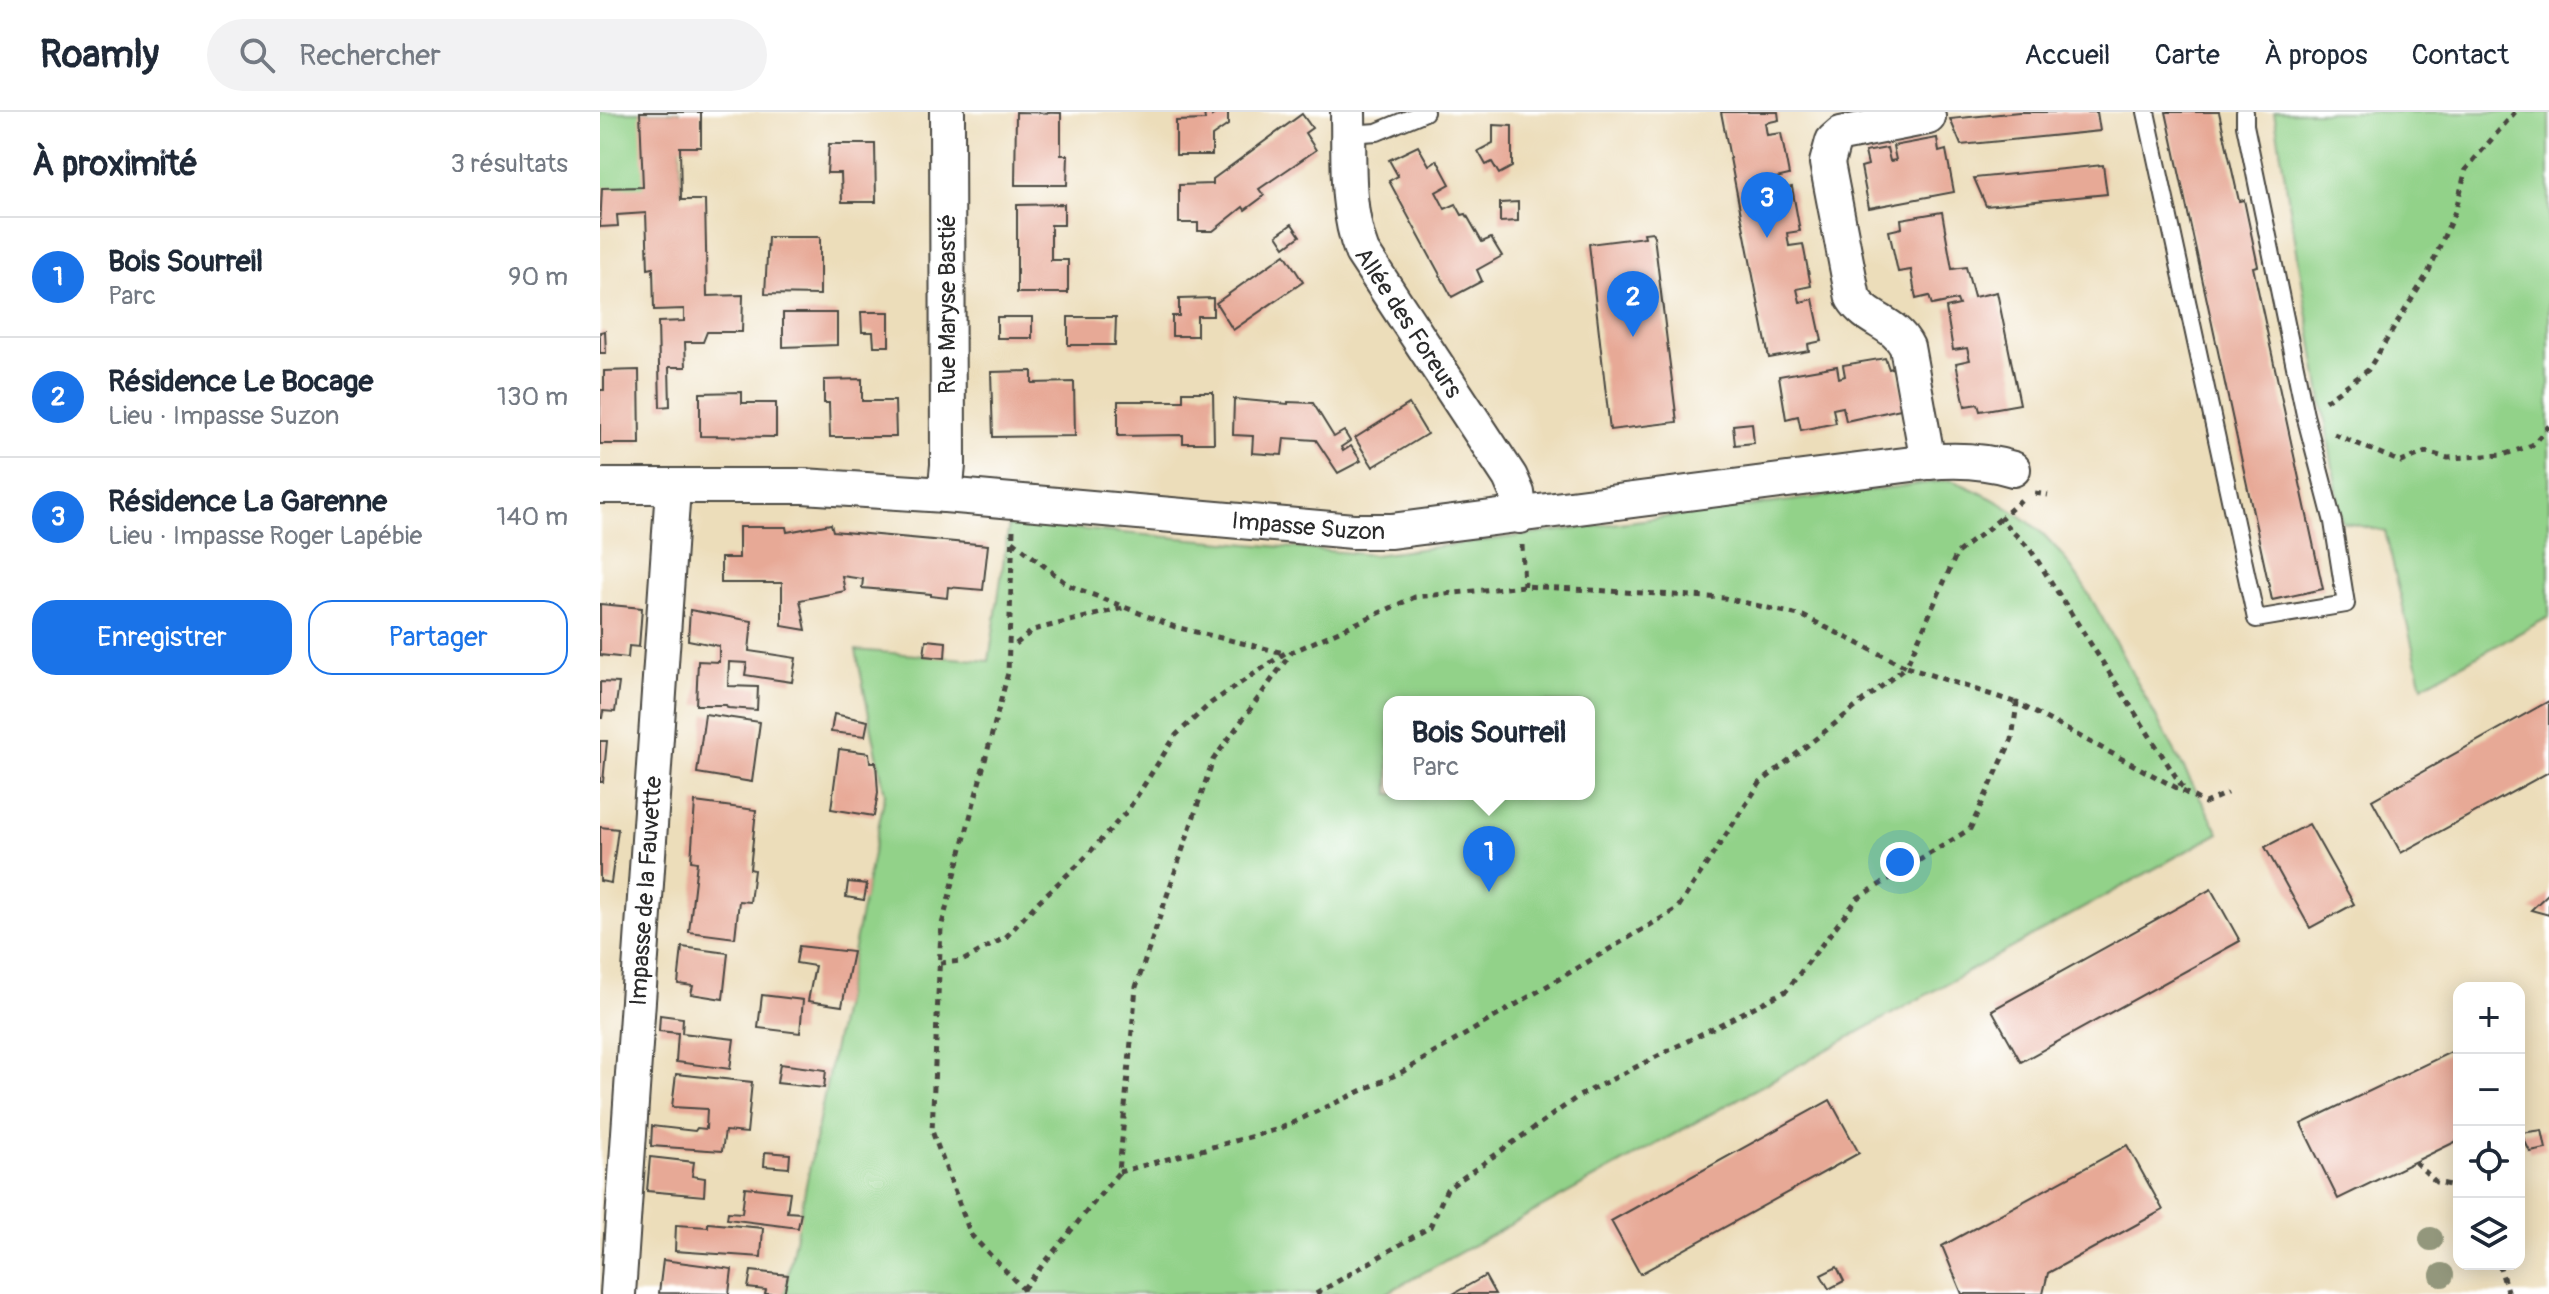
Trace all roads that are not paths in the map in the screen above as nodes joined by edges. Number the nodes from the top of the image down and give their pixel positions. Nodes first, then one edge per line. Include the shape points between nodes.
1 (947, 112) edge
2 (1425, 112) edge
3 (2146, 112) edge
4 (2245, 112) edge
5 (1928, 117) dead end
6 (1348, 123) edge
7 (1928, 462) junction
8 (2013, 469) dead end
9 (600, 486) edge
10 (673, 488) junction
11 (945, 495) junction
12 (1520, 516) junction
13 (618, 1294) edge

1 - 11 street, Rue Maryse Bastié
2 - 6 lane via 1377,132
3 - 4 lane via 2256,619 2346,604
5 - 7 street via 1841,134 1833,141 1827,163 1853,298 1861,310 1902,337 1907,347
6 - 12 street, Allée des Foreurs via 1350,205 1362,252 1510,477
7 - 8 street, Impasse Suzon via 1989,461
7 - 12 street, Impasse Suzon
9 - 10 street, Impasse Suzon
10 - 11 street, Impasse Suzon via 803,486
10 - 13 street, Impasse de la Fauvette
11 - 12 street, Impasse Suzon via 1353,531

